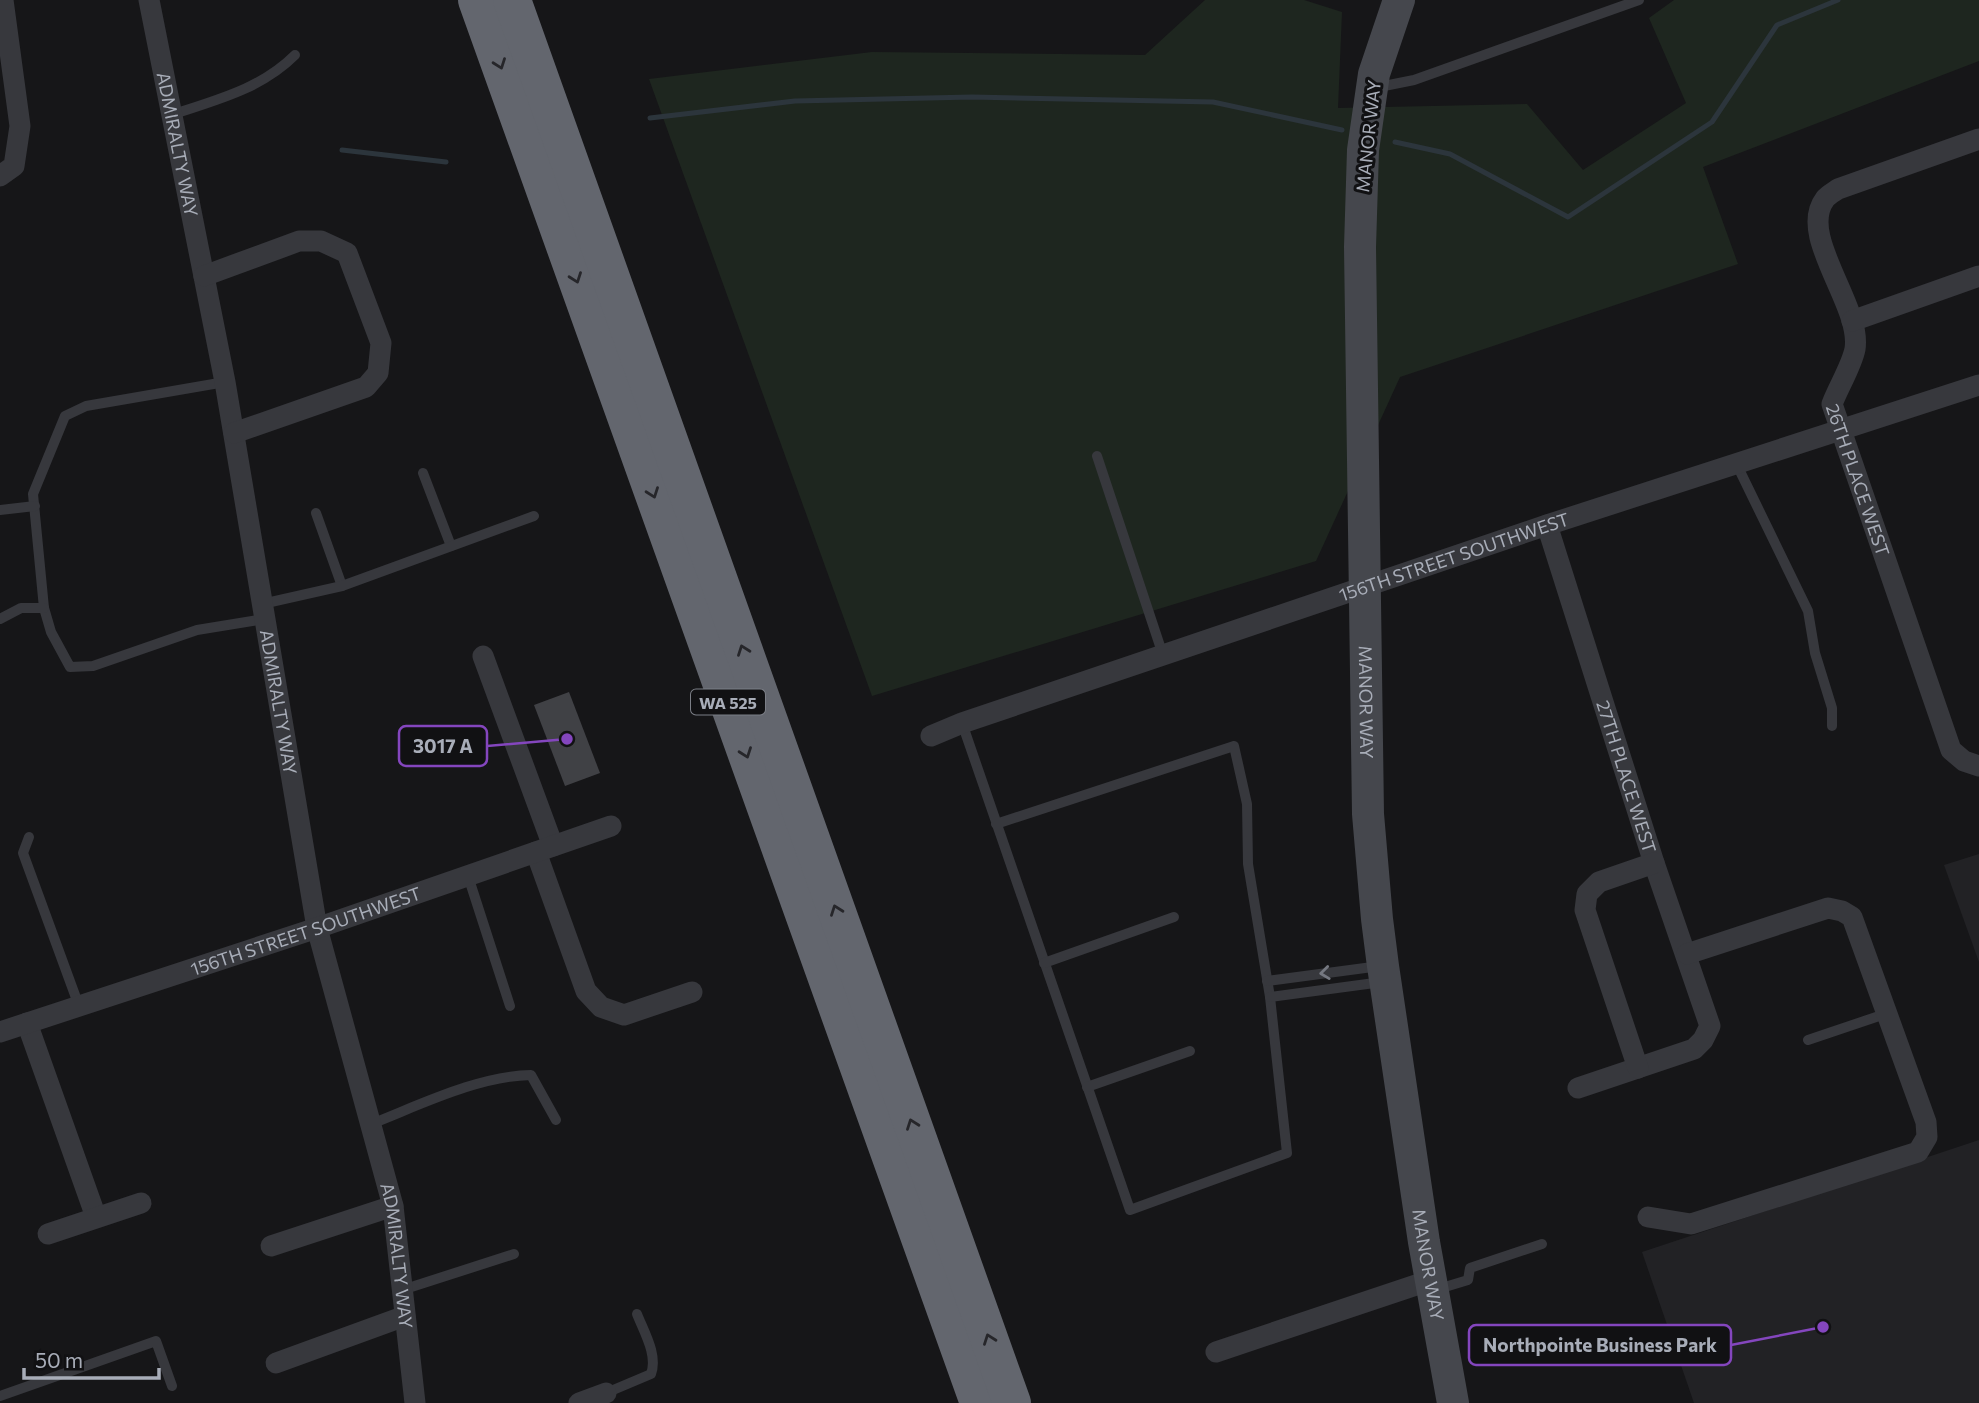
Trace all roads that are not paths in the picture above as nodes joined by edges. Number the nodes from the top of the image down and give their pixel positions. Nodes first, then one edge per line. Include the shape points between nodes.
1 (3, 0) edge
2 (149, 0) edge
3 (477, 0) edge
4 (512, 0) edge
5 (1399, 0) edge
6 (1639, 0) edge
7 (295, 55) dead end
8 (1372, 88) junction
9 (171, 115) junction
10 (1979, 139) edge
11 (7, 171) edge
12 (204, 276) junction
13 (1979, 276) edge
14 (1852, 321) junction
15 (225, 382) junction
16 (1978, 391) edge
17 (1840, 429) junction
18 (234, 433) junction
19 (1097, 456) dead end
20 (1736, 463) junction
21 (423, 474) dead end
22 (35, 506) junction
23 (0, 510) edge
24 (316, 513) dead end
25 (534, 516) dead end
26 (1547, 525) junction
27 (451, 546) junction
28 (342, 586) junction
29 (1365, 586) junction
30 (44, 608) junction
31 (263, 612) junction
32 (0, 619) edge
33 (1163, 655) junction
34 (483, 656) dead end
35 (962, 723) junction
36 (1832, 726) dead end
37 (930, 736) dead end
38 (1977, 766) edge
39 (996, 824) junction
40 (611, 826) dead end
41 (29, 837) dead end
42 (544, 849) junction
43 (1654, 863) junction
44 (468, 876) junction
45 (1174, 917) dead end
46 (317, 928) junction
47 (1687, 954) junction
48 (1044, 963) junction
49 (1384, 974) junction
50 (1267, 981) junction
51 (692, 992) dead end
52 (1270, 997) junction
53 (79, 1006) junction
54 (510, 1006) dead end
55 (1888, 1013) junction
56 (27, 1023) junction
57 (1, 1028) edge
58 (1808, 1040) dead end
59 (1190, 1051) dead end
60 (1638, 1068) junction
61 (1087, 1087) junction
62 (1578, 1088) dead end
63 (556, 1120) dead end
64 (371, 1125) junction
65 (141, 1203) dead end
66 (393, 1206) junction
67 (96, 1217) junction
68 (1648, 1217) dead end
69 (48, 1234) dead end
70 (1542, 1244) dead end
71 (271, 1246) dead end
72 (514, 1254) dead end
73 (1432, 1285) junction
74 (402, 1290) junction
75 (637, 1314) dead end
76 (405, 1316) junction
77 (1216, 1352) dead end
78 (276, 1363) dead end
79 (172, 1386) dead end
80 (606, 1393) joint
81 (0, 1396) edge
82 (415, 1403) edge
83 (579, 1403) edge
84 (979, 1403) edge
85 (1012, 1403) edge
86 (1453, 1403) edge

1 - 11 street via 20,126
2 - 9 street, ADMIRALTY WAY
3 -> 84 highway, WA 525
85 -> 4 highway, WA 525
5 - 8 street, MANOR WAY
6 - 8 lane via 1414,80
7 - 9 lane via 279,71 241,92
8 - 29 street, MANOR WAY via 1363,150 1360,247
9 - 12 street, ADMIRALTY WAY
10 - 14 street, 26TH PLACE WEST via 1838,189 1825,199 1818,214 1818,231
12 - 15 street, ADMIRALTY WAY
12 - 18 street via 299,241 321,241 347,253 381,343 377,373 366,387
13 - 14 street
14 - 17 street, 26TH PLACE WEST via 1855,348 1832,404
15 - 18 street, ADMIRALTY WAY
15 - 22 lane via 86,406 65,416 33,494
16 - 17 street, 156TH STREET SOUTHWEST
17 - 20 street, 156TH STREET SOUTHWEST
17 - 38 street, 26TH PLACE WEST via 1951,750
18 - 31 street, ADMIRALTY WAY
19 - 33 lane
20 - 26 street, 156TH STREET SOUTHWEST
20 - 36 lane via 1808,611 1832,708
21 - 27 lane
22 - 23 lane
22 - 30 lane
24 - 28 lane
25 - 27 lane
26 - 29 street, 156TH STREET SOUTHWEST
26 - 43 street, 27TH PLACE WEST
27 - 28 lane
28 - 31 lane
29 - 33 street, 156TH STREET SOUTHWEST
29 - 49 street, MANOR WAY via 1368,814
30 - 31 lane via 70,667 93,666
30 - 32 lane via 22,608
31 - 46 street, ADMIRALTY WAY
33 - 35 street, 156TH STREET SOUTHWEST
34 - 42 street
35 - 37 street, 156TH STREET SOUTHWEST
35 - 39 lane
39 - 48 lane
39 - 50 lane via 1234,746 1247,804 1248,864
40 - 42 street, 156TH STREET SOUTHWEST
41 - 53 lane via 23,853
42 - 44 street, 156TH STREET SOUTHWEST
42 - 51 street via 586,991 601,1007 624,1015
43 - 47 street, 27TH PLACE WEST
43 - 60 street via 1600,882 1587,894 1585,909
44 - 46 street, 156TH STREET SOUTHWEST
44 - 54 lane
45 - 48 lane
46 - 53 street, 156TH STREET SOUTHWEST
46 - 64 street, ADMIRALTY WAY
47 - 55 street via 1828,908 1842,911 1853,917
47 - 60 street, 27TH PLACE WEST via 1710,1026 1694,1049
48 - 61 lane
49 -> 50 lane
49 - 52 lane
49 - 73 street, MANOR WAY
50 - 52 lane
52 - 61 lane via 1287,1153 1130,1210
53 - 56 street, 156TH STREET SOUTHWEST
55 - 58 lane
55 - 68 street via 1926,1122 1927,1137 1918,1152 1691,1223
56 - 57 street, 156TH STREET SOUTHWEST
56 - 67 street
59 - 61 lane
60 - 62 street
63 - 64 lane via 531,1075 513,1075
64 - 66 street, ADMIRALTY WAY
65 - 67 street
66 - 71 street
66 - 74 street, ADMIRALTY WAY
67 - 69 street
70 - 73 lane via 1470,1268 1468,1280
72 - 74 lane
73 - 77 street
73 - 86 street, MANOR WAY
74 - 76 street, ADMIRALTY WAY
75 - 80 lane via 653,1357 651,1374
76 - 78 street
76 - 82 street, ADMIRALTY WAY
79 - 81 lane via 156,1341
80 - 83 street

